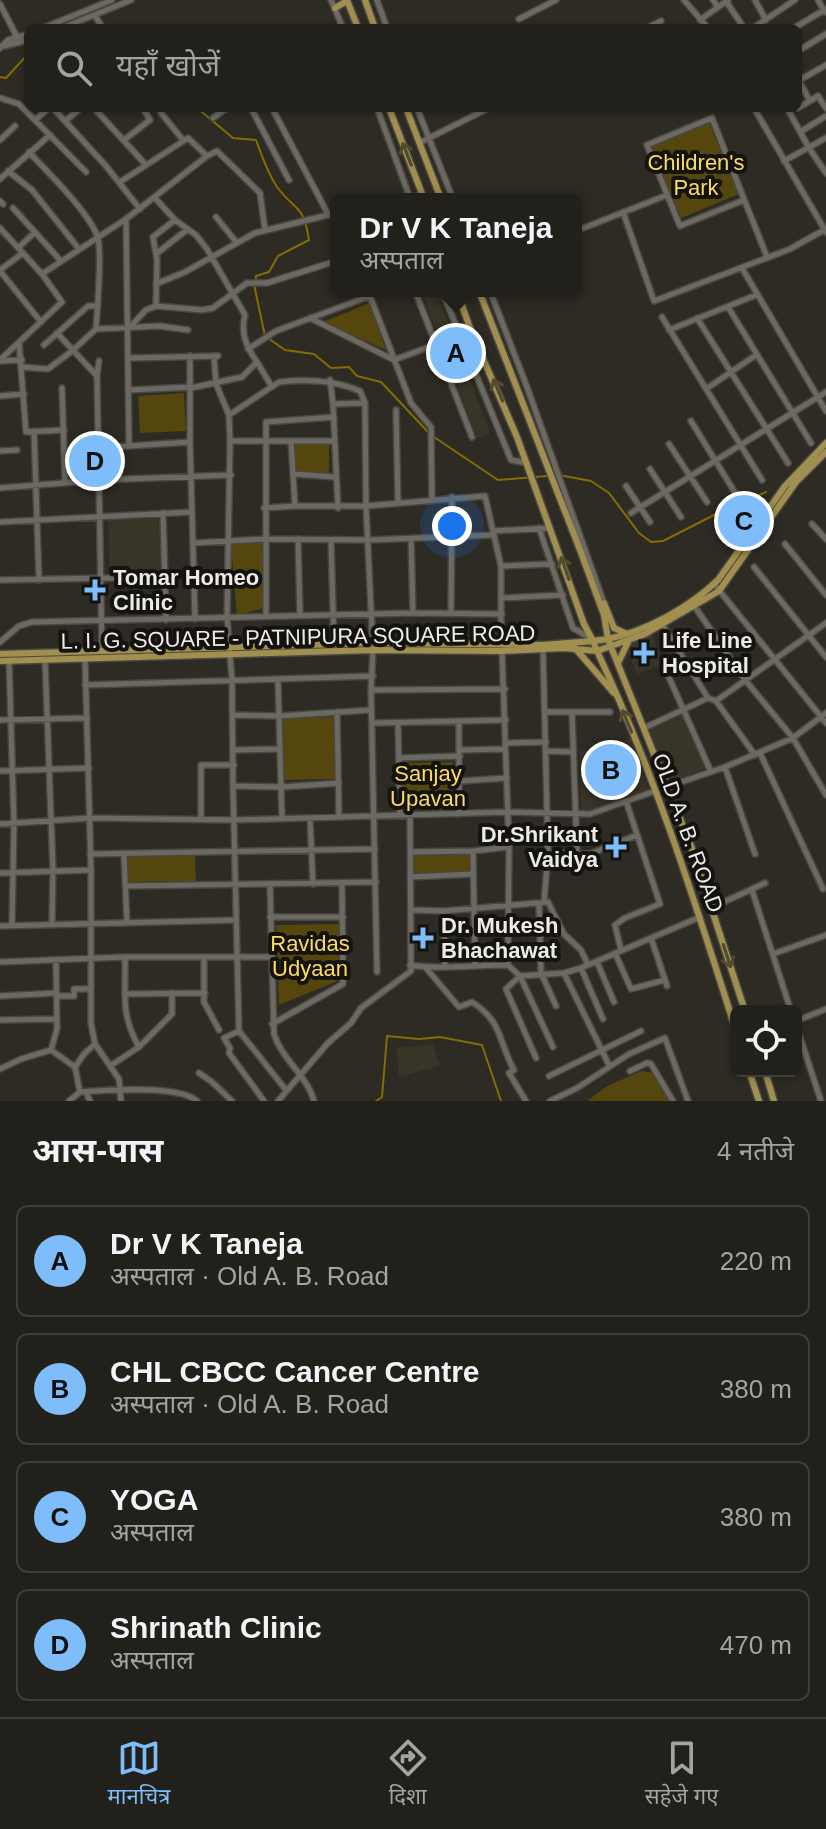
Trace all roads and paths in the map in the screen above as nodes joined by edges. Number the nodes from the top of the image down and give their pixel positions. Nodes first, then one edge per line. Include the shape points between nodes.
1 (112, 0) edge
2 (131, 0) edge
3 (331, 0) edge
4 (365, 0) edge
5 (377, 0) edge
6 (556, 0) edge
7 (684, 0) edge
8 (713, 0) edge
9 (755, 0) edge
10 (782, 0) edge
11 (795, 0) edge
12 (818, 0) edge
13 (347, 1) edge
14 (727, 1) edge
15 (102, 2) edge
16 (0, 4) edge
17 (718, 7) junction
18 (785, 7) junction
19 (335, 8) junction
20 (108, 11) junction
21 (825, 11) edge
22 (95, 16) junction
23 (519, 19) dead end
24 (700, 20) junction
25 (766, 20) junction
26 (661, 21) dead end
27 (52, 24) edge
28 (73, 24) edge
29 (100, 24) edge
30 (341, 24) edge
31 (356, 24) edge
32 (374, 24) edge
33 (386, 24) edge
34 (655, 24) edge
35 (704, 24) edge
36 (741, 24) edge
37 (760, 24) edge
38 (801, 24) edge
39 (826, 34) edge
40 (24, 35) edge
41 (17, 37) junction
42 (24, 42) edge
43 (1, 47) edge
44 (802, 49) edge
45 (826, 65) edge
46 (802, 79) edge
47 (802, 88) edge
48 (0, 98) edge
49 (810, 101) junction
50 (802, 106) edge
51 (826, 108) edge
52 (24, 109) edge
53 (27, 112) edge
54 (46, 112) edge
55 (55, 112) edge
56 (76, 112) edge
57 (98, 112) edge
58 (145, 112) edge
59 (221, 112) edge
60 (253, 112) edge
61 (274, 112) edge
62 (378, 112) edge
63 (391, 112) edge
64 (407, 112) edge
65 (418, 112) edge
66 (481, 112) edge
67 (756, 112) edge
68 (789, 112) edge
69 (161, 113) dead end
70 (826, 116) edge
71 (213, 118) dead end
72 (35, 120) junction
73 (65, 121) junction
74 (15, 126) dead end
75 (800, 132) junction
76 (50, 135) junction
77 (826, 138) edge
78 (428, 139) junction
79 (0, 140) edge
80 (124, 140) junction
81 (183, 141) junction
82 (419, 143) junction
83 (809, 148) junction
84 (29, 152) junction
85 (207, 156) junction
86 (784, 161) junction
87 (146, 165) junction
88 (8, 171) junction
89 (86, 172) dead end
90 (826, 173) edge
91 (0, 179) edge
92 (289, 180) dead end
93 (120, 182) junction
94 (406, 193) edge
95 (421, 193) edge
96 (439, 193) edge
97 (450, 193) edge
98 (667, 195) junction
99 (155, 198) junction
100 (744, 200) junction
101 (13, 208) dead end
102 (140, 209) junction
103 (623, 212) junction
104 (328, 214) joint
105 (216, 217) dead end
106 (126, 219) junction
107 (175, 220) junction
108 (0, 228) edge
109 (188, 229) junction
110 (582, 229) edge
111 (265, 230) junction
112 (826, 231) edge
113 (35, 232) junction
114 (99, 237) junction
115 (237, 243) junction
116 (79, 249) junction
117 (20, 250) junction
118 (156, 254) junction
119 (767, 257) junction
120 (213, 258) junction
121 (61, 261) junction
122 (330, 263) edge
123 (742, 268) junction
124 (0, 271) edge
125 (42, 274) junction
126 (156, 284) junction
127 (234, 294) junction
128 (756, 295) junction
129 (360, 297) edge
130 (370, 297) edge
131 (417, 297) edge
132 (444, 297) edge
133 (459, 297) edge
134 (481, 297) edge
135 (492, 297) edge
136 (98, 306) junction
137 (156, 306) junction
138 (728, 307) junction
139 (662, 317) dead end
140 (310, 318) junction
141 (697, 318) junction
142 (41, 322) junction
143 (129, 328) junction
144 (96, 329) junction
145 (188, 330) dead end
146 (669, 330) junction
147 (471, 331) junction
148 (57, 333) junction
149 (459, 336) junction
150 (19, 342) junction
151 (44, 345) dead end
152 (436, 345) junction
153 (248, 349) junction
154 (72, 351) junction
155 (756, 355) junction
156 (190, 356) junction
157 (129, 358) junction
158 (0, 360) edge
159 (394, 360) junction
160 (99, 361) dead end
161 (257, 362) junction
162 (22, 364) junction
163 (732, 371) junction
164 (97, 376) junction
165 (330, 380) junction
166 (216, 384) junction
167 (191, 387) junction
168 (272, 387) junction
169 (62, 388) dead end
170 (706, 389) junction
171 (129, 390) junction
172 (826, 392) edge
173 (24, 394) junction
174 (0, 396) edge
175 (817, 397) junction
176 (365, 403) junction
177 (333, 404) junction
178 (396, 410) dead end
179 (826, 411) edge
180 (792, 413) junction
181 (229, 415) junction
182 (334, 417) junction
183 (691, 421) dead end
184 (767, 428) junction
185 (64, 430) junction
186 (34, 431) junction
187 (472, 437) dead end
188 (230, 441) junction
189 (265, 441) junction
190 (291, 441) junction
191 (334, 441) junction
192 (190, 442) junction
193 (811, 443) dead end
194 (826, 443) edge
195 (669, 444) dead end
196 (741, 445) junction
197 (129, 446) junction
198 (98, 448) junction
199 (17, 450) dead end
200 (0, 451) edge
201 (826, 452) edge
202 (548, 457) junction
203 (716, 461) junction
204 (527, 463) junction
205 (788, 463) dead end
206 (650, 469) dead end
207 (294, 474) junction
208 (231, 475) junction
209 (690, 476) junction
210 (797, 476) junction
211 (192, 477) junction
212 (335, 477) junction
213 (100, 480) junction
214 (762, 480) dead end
215 (65, 482) junction
216 (36, 484) junction
217 (626, 486) dead end
218 (0, 488) edge
219 (734, 491) dead end
220 (665, 492) junction
221 (452, 497) junction
222 (432, 500) junction
223 (707, 502) dead end
224 (398, 503) junction
225 (295, 506) junction
226 (366, 506) junction
227 (641, 507) junction
228 (264, 508) junction
229 (338, 508) junction
230 (192, 512) junction
231 (163, 513) junction
232 (631, 513) dead end
233 (100, 516) junction
234 (681, 517) dead end
235 (37, 520) junction
236 (0, 522) edge
237 (650, 522) dead end
238 (812, 524) dead end
239 (539, 528) junction
240 (550, 528) junction
241 (493, 533) junction
242 (452, 536) junction
243 (411, 538) junction
244 (266, 539) junction
245 (298, 539) junction
246 (826, 539) edge
247 (331, 540) junction
248 (368, 540) junction
249 (230, 541) junction
250 (193, 543) junction
251 (785, 544) dead end
252 (552, 564) junction
253 (501, 566) junction
254 (754, 567) dead end
255 (164, 577) junction
256 (101, 578) junction
257 (0, 580) edge
258 (39, 580) junction
259 (716, 588) junction
260 (563, 595) junction
261 (826, 595) edge
262 (501, 598) junction
263 (602, 603) junction
264 (695, 607) junction
265 (413, 613) junction
266 (372, 614) junction
267 (451, 614) junction
268 (502, 614) junction
269 (333, 615) junction
270 (266, 616) junction
271 (300, 616) junction
272 (227, 617) junction
273 (195, 619) junction
274 (166, 620) junction
275 (102, 621) junction
276 (661, 622) junction
277 (826, 623) edge
278 (629, 637) junction
279 (809, 637) junction
280 (608, 639) junction
281 (593, 641) junction
282 (0, 642) edge
283 (334, 645) junction
284 (373, 646) junction
285 (611, 647) junction
286 (502, 648) junction
287 (575, 648) junction
288 (543, 650) junction
289 (597, 651) junction
290 (230, 652) junction
291 (0, 654) edge
292 (85, 655) junction
293 (102, 655) junction
294 (826, 657) edge
295 (776, 659) junction
296 (9, 660) junction
297 (45, 660) junction
298 (0, 661) edge
299 (618, 663) junction
300 (664, 666) dead end
301 (373, 676) junction
302 (232, 680) junction
303 (278, 681) junction
304 (746, 681) junction
305 (85, 685) junction
306 (505, 689) junction
307 (371, 690) junction
308 (617, 695) junction
309 (708, 698) junction
310 (716, 701) junction
311 (371, 710) junction
312 (684, 710) junction
313 (337, 712) junction
314 (546, 712) junction
315 (572, 712) junction
316 (610, 712) dead end
317 (233, 715) junction
318 (824, 715) edge
319 (279, 716) junction
320 (87, 718) junction
321 (48, 719) junction
322 (0, 720) edge
323 (11, 720) junction
324 (506, 720) junction
325 (459, 721) junction
326 (372, 723) junction
327 (398, 723) junction
328 (826, 723) edge
329 (644, 728) junction
330 (793, 738) junction
331 (546, 742) junction
332 (505, 746) junction
333 (280, 749) junction
334 (234, 750) junction
335 (546, 751) junction
336 (573, 752) junction
337 (460, 753) junction
338 (758, 754) junction
339 (399, 758) junction
340 (234, 765) junction
341 (725, 767) junction
342 (89, 768) junction
343 (49, 769) junction
344 (12, 770) junction
345 (0, 771) edge
346 (711, 772) junction
347 (507, 778) junction
348 (461, 781) junction
349 (339, 783) junction
350 (233, 786) junction
351 (282, 787) junction
352 (667, 787) junction
353 (655, 791) junction
354 (826, 795) edge
355 (626, 801) junction
356 (508, 812) junction
357 (548, 813) junction
358 (576, 813) junction
359 (400, 814) junction
360 (410, 814) junction
361 (459, 814) junction
362 (374, 815) junction
363 (339, 817) junction
364 (90, 818) junction
365 (310, 818) junction
366 (51, 819) junction
367 (201, 819) junction
368 (282, 819) junction
369 (233, 820) junction
370 (14, 823) junction
371 (0, 824) edge
372 (637, 835) junction
373 (509, 847) junction
374 (375, 849) junction
375 (311, 850) junction
376 (473, 851) junction
377 (234, 852) junction
378 (410, 852) junction
379 (548, 853) junction
380 (577, 853) junction
381 (90, 854) junction
382 (755, 854) dead end
383 (124, 855) junction
384 (53, 870) junction
385 (91, 870) junction
386 (14, 871) junction
387 (0, 873) edge
388 (474, 874) junction
389 (410, 877) junction
390 (376, 882) junction
391 (342, 883) junction
392 (765, 883) dead end
393 (313, 884) junction
394 (270, 885) junction
395 (125, 886) junction
396 (235, 886) junction
397 (823, 889) dead end
398 (752, 890) junction
399 (542, 902) junction
400 (507, 905) junction
401 (711, 908) junction
402 (475, 909) junction
403 (411, 910) junction
404 (444, 911) junction
405 (270, 917) junction
406 (343, 917) junction
407 (700, 917) junction
408 (236, 920) junction
409 (127, 923) junction
410 (52, 924) junction
411 (90, 924) junction
412 (12, 925) junction
413 (0, 926) edge
414 (826, 935) edge
415 (651, 938) junction
416 (618, 951) junction
417 (773, 954) junction
418 (125, 957) junction
419 (271, 957) junction
420 (90, 958) junction
421 (204, 958) junction
422 (237, 958) junction
423 (56, 961) junction
424 (0, 962) edge
425 (597, 962) junction
426 (410, 965) junction
427 (445, 965) junction
428 (475, 965) junction
429 (508, 965) junction
430 (588, 965) junction
431 (426, 968) junction
432 (581, 968) junction
433 (377, 972) dead end
434 (541, 973) junction
435 (564, 973) junction
436 (520, 976) junction
437 (91, 989) junction
438 (172, 993) junction
439 (205, 993) junction
440 (126, 994) junction
441 (57, 995) junction
442 (0, 996) edge
443 (614, 1002) dead end
444 (743, 1005) edge
445 (789, 1005) edge
446 (556, 1006) dead end
447 (826, 1009) edge
448 (730, 1012) edge
449 (57, 1019) junction
450 (603, 1019) dead end
451 (0, 1020) edge
452 (802, 1020) edge
453 (272, 1025) junction
454 (219, 1030) dead end
455 (239, 1031) junction
456 (641, 1031) dead end
457 (802, 1042) edge
458 (95, 1044) junction
459 (139, 1047) junction
460 (553, 1047) dead end
461 (51, 1050) junction
462 (600, 1050) junction
463 (536, 1058) dead end
464 (609, 1065) junction
465 (110, 1066) junction
466 (75, 1067) junction
467 (0, 1069) edge
468 (630, 1071) dead end
469 (199, 1073) dead end
470 (300, 1074) junction
471 (549, 1076) dead end
472 (751, 1077) edge
473 (767, 1077) edge
474 (120, 1088) junction
475 (286, 1090) junction
476 (83, 1092) junction
477 (69, 1101) edge
478 (90, 1101) edge
479 (121, 1101) edge
480 (197, 1101) edge
481 (232, 1101) edge
482 (264, 1101) edge
483 (278, 1101) edge
484 (314, 1101) edge
485 (526, 1101) edge
486 (550, 1101) edge
487 (673, 1101) edge
488 (688, 1101) edge
489 (759, 1101) edge
490 (774, 1101) edge
491 (821, 1101) edge

1 - 15 street
2 - 20 street
3 - 19 street
4 - 32 main road
5 - 33 street
6 - 23 street
7 - 24 street
8 - 17 street
9 - 25 street
10 - 18 street
11 - 18 street
12 - 21 street
13 - 19 main road
13 - 31 main road
14 - 17 street
14 - 36 street
15 - 20 street
15 - 27 street
16 - 41 street
17 - 24 street
18 - 25 street
19 - 30 street
20 - 22 street
21 - 38 street
22 - 28 street
22 - 29 street
24 - 35 street
25 - 37 street
26 - 34 street
39 - 44 street
40 - 41 street
41 - 43 street
42 - 43 street
45 - 46 street
47 - 49 street
48 - 52 street
49 - 50 street
49 - 51 street via 818,96
53 - 72 street
54 - 72 street
55 - 73 street
56 - 73 street
57 - 80 street
58 - 80 street via 150,120
59 - 71 street
60 - 92 street
61 - 104 street
62 - 94 street
95 -> 63 main road
64 - 82 main road
65 - 78 street
66 - 78 street
67 - 86 street
68 - 75 street
69 - 81 street
70 - 75 street
72 - 76 street
73 - 93 street
74 - 79 street
75 - 83 street
76 - 84 street
76 - 89 street
77 - 83 street
78 - 82 street
78 - 97 street
80 - 87 street
81 - 85 street via 188,138
81 - 87 street
82 - 96 main road
83 - 86 street
83 - 90 street
84 - 88 street
84 - 114 street
85 - 99 street
85 - 111 street via 217,151 260,193
86 - 112 street
87 - 93 street
88 - 91 street
88 - 116 street via 32,190
93 - 102 street
98 - 100 street via 680,226
98 - 100 street via 647,145 712,118
98 - 103 street
99 - 102 street
99 - 107 street
100 - 119 street
101 - 113 street
102 - 106 street
103 - 110 street
103 - 123 street via 654,301
104 - 111 street
105 - 115 street
106 - 114 street
106 - 143 street
107 - 109 street
107 - 118 street via 153,237
108 - 117 street
109 - 118 street
109 - 120 street
111 - 115 street
112 - 119 street
113 - 117 street
113 - 121 street
114 - 116 street
114 - 136 street
115 - 120 street
116 - 121 street
117 - 124 street
117 - 125 street
118 - 126 street
119 - 123 street
120 - 126 street
120 - 127 street
121 - 125 street
122 - 127 street via 267,283 247,283
123 - 128 street
124 - 142 street
125 - 142 street via 62,302
126 - 137 street
127 - 137 street via 202,310
127 - 153 street via 245,315
128 - 138 street
128 - 175 street
129 - 140 street
130 - 159 street
131 - 152 street
132 - 149 street
133 - 147 main road
134 - 202 main road
135 - 202 street
136 - 144 street
136 - 148 street via 88,306
137 - 143 street
138 - 141 street
138 - 155 street
139 - 146 street
140 - 153 street
140 - 159 street
141 - 146 street
141 - 163 street
142 - 150 street
143 - 144 street
143 - 145 street
143 - 157 street
144 - 154 street
146 - 170 street
147 - 149 street
204 -> 147 main road
148 - 151 street
148 - 154 street
149 - 152 street
149 - 204 street via 511,460
150 - 158 street
150 - 162 street
152 - 159 street
152 - 187 street
153 - 161 street
154 - 162 street via 48,369
154 - 164 street
155 - 163 street
155 - 180 street
156 - 157 street
156 - 166 street via 216,356
156 - 167 street
157 - 171 street
158 - 162 street
159 - 222 street via 411,403 431,427
160 - 164 street
161 - 166 street via 242,377
161 - 168 street
162 - 173 street
163 - 170 street
163 - 184 street
164 - 198 street
165 - 168 street via 279,382
165 - 176 street via 360,391
165 - 177 street
166 - 167 street
166 - 181 street
167 - 171 street
167 - 192 street
168 - 181 street
169 - 185 street
170 - 196 street
171 - 197 street
172 - 175 street
173 - 174 street
173 - 186 street via 26,432
175 - 179 street
175 - 180 street
176 - 177 street
176 - 226 street
177 - 182 street
178 - 224 street
180 - 184 street
180 - 193 street
181 - 188 street
182 - 189 street via 266,422
182 - 191 street
183 - 203 street
184 - 196 street
184 - 205 street
185 - 186 street
185 - 215 street
186 - 216 street
188 - 189 street
188 - 208 street
189 - 190 street
189 - 228 street
190 - 191 street
190 - 207 street
191 - 212 street
192 - 197 street
192 - 211 street
194 - 210 main road
195 - 209 street
196 - 203 street
196 - 214 street
197 - 198 street
198 - 213 street
199 - 200 street
201 - 210 main road
202 - 263 main road
203 - 209 street
203 - 219 street
204 - 240 main road
206 - 220 street
207 - 212 street
207 - 225 street
208 - 211 street
208 - 249 street
209 - 220 street
209 - 223 street
210 - 259 main road
211 - 213 street
211 - 230 street
212 - 229 street
213 - 215 street
213 - 233 street
215 - 216 street
216 - 218 street
216 - 235 street
217 - 227 street
220 - 227 street
220 - 234 street
221 - 222 street
221 - 241 street via 485,496
221 - 242 street
222 - 224 street
224 - 226 street
225 - 228 street
225 - 229 street
226 - 229 street
226 - 248 street
227 - 232 street
227 - 237 street
228 - 244 street
230 - 231 street
230 - 250 street
231 - 233 street
231 - 255 street
233 - 235 street
233 - 256 street
235 - 236 street
235 - 258 street
238 - 246 street
239 - 240 street
239 - 241 street
239 - 252 street
281 -> 240 main road
241 - 242 street
241 - 253 street
242 - 243 street
242 - 267 street
243 - 248 street
243 - 265 street
244 - 245 street
244 - 249 street
244 - 270 street
245 - 247 street
245 - 271 street
247 - 248 street
247 - 269 street
248 - 266 street
249 - 250 street
249 - 272 street
250 - 273 street
251 - 261 street
252 - 253 street
252 - 260 street
253 - 262 street
254 - 279 street
255 - 256 street
255 - 274 street
256 - 258 street
256 - 275 street
257 - 258 street
259 - 264 main road
259 - 276 main road
259 - 295 street
260 - 262 street
260 - 281 street via 573,628
262 - 268 street
263 - 278 main road via 614,628
263 - 280 main road
264 - 276 main road
264 - 304 street
265 - 266 street
265 - 267 street
266 - 269 street
266 - 284 street
267 - 268 street
268 - 286 street
269 - 271 street
269 - 283 street
270 - 271 street
270 - 272 street
272 - 273 street
272 - 290 street
273 - 274 street
274 - 275 street
275 - 282 street via 32,622
275 - 293 street
276 - 278 main road
276 - 309 street
277 - 279 street
278 - 280 main road, L. I. G. SQUARE - PATNIPURA SQUARE ROAD
278 - 285 main road
278 - 299 main road
279 - 294 street
279 - 295 street
280 - 281 main road, L. I. G. SQUARE - PATNIPURA SQUARE ROAD
280 - 285 main road, OLD A. B. ROAD
281 - 286 main road, L. I. G. SQUARE - PATNIPURA SQUARE ROAD
281 - 289 main road, OLD A. B. ROAD
283 - 284 main road, L. I. G. SQUARE - PATNIPURA SQUARE ROAD
283 - 290 main road, L. I. G. SQUARE - PATNIPURA SQUARE ROAD
284 - 286 main road, L. I. G. SQUARE - PATNIPURA SQUARE ROAD
284 - 290 main road, L. I. G. SQUARE - PATNIPURA SQUARE ROAD
284 - 301 street
285 - 289 main road
285 - 299 main road, OLD A. B. ROAD
286 - 288 main road, L. I. G. SQUARE - PATNIPURA SQUARE ROAD
286 - 306 street
287 - 288 main road, L. I. G. SQUARE - PATNIPURA SQUARE ROAD
287 - 289 main road, L. I. G. SQUARE - PATNIPURA SQUARE ROAD
287 - 308 main road
288 - 314 street
289 - 308 main road, OLD A. B. ROAD
290 - 293 main road, L. I. G. SQUARE - PATNIPURA SQUARE ROAD
290 - 302 street
291 - 292 main road, L. I. G. SQUARE - PATNIPURA SQUARE ROAD
292 - 293 main road, L. I. G. SQUARE - PATNIPURA SQUARE ROAD
292 - 297 main road, L. I. G. SQUARE - PATNIPURA SQUARE ROAD
292 - 305 street
295 - 304 street
295 - 318 street
296 - 297 main road, L. I. G. SQUARE - PATNIPURA SQUARE ROAD
296 - 298 main road, L. I. G. SQUARE - PATNIPURA SQUARE ROAD
296 - 323 street
297 - 321 street
299 - 329 main road, OLD A. B. ROAD
300 - 312 street
301 - 303 street
301 - 307 street
302 - 303 street
302 - 305 street
302 - 317 street
303 - 319 street
304 - 310 street
304 - 330 street
305 - 320 street
306 - 307 street
306 - 324 street
307 - 311 street
353 -> 308 main road, OLD A. B. ROAD
309 - 310 street
309 - 312 street
310 - 338 street
311 - 313 street
311 - 326 street
312 - 329 street
312 - 346 street
313 - 319 street
313 - 349 street
314 - 315 street
314 - 331 street
315 - 316 street
315 - 336 street
317 - 319 street
317 - 334 street
318 - 328 street
318 - 330 street
319 - 333 street
320 - 321 street
320 - 342 street
321 - 323 street
321 - 343 street
322 - 323 street
323 - 344 street
324 - 325 street
324 - 332 street
325 - 327 street
325 - 337 street
326 - 327 street
326 - 362 street
327 - 339 street
329 - 352 main road, OLD A. B. ROAD
330 - 338 street
330 - 354 street
331 - 332 street
331 - 335 street
332 - 337 street
332 - 347 street
333 - 334 street
333 - 351 street
334 - 340 street
335 - 336 street
335 - 357 street
336 - 358 street
337 - 339 street
337 - 348 street
338 - 341 street
338 - 397 street
339 - 359 street
340 - 350 street
340 - 367 street via 201,765
341 - 346 street
341 - 382 street
342 - 343 street
342 - 364 street
343 - 344 street
343 - 366 street
344 - 345 street
344 - 370 street
346 - 352 street
347 - 348 street
347 - 356 street
348 - 361 street
349 - 351 street
349 - 363 street
350 - 351 street
350 - 369 street
351 - 368 street
352 - 401 main road, OLD A. B. ROAD
353 - 355 street
353 - 407 main road, OLD A. B. ROAD
355 - 358 street via 590,814
355 - 372 street
356 - 357 street
356 - 361 street
356 - 373 street
357 - 358 street
357 - 379 street
358 - 380 street
359 - 360 street
359 - 362 street
360 - 361 street
360 - 378 street
362 - 363 street
362 - 374 street
363 - 365 street
364 - 366 street
364 - 367 street
364 - 381 street
365 - 368 street
365 - 375 street
366 - 370 street
366 - 384 street
367 - 369 street
368 - 369 street
369 - 377 street
370 - 371 street
370 - 386 street
372 - 380 street via 590,854
372 - 416 street via 660,904 615,925
373 - 376 street
373 - 400 street
374 - 375 street
374 - 390 street
375 - 377 street
375 - 393 street
376 - 378 street
376 - 388 street
377 - 383 street
377 - 396 street
378 - 389 street
379 - 380 street
379 - 399 street
381 - 383 street
381 - 385 street
383 - 395 street
384 - 385 street
384 - 386 street
384 - 410 street
385 - 411 street
386 - 387 street
386 - 412 street
388 - 389 street
388 - 402 street
389 - 403 street
390 - 391 street
390 - 433 street
391 - 393 street
391 - 406 street
392 - 398 street
393 - 394 street
394 - 396 street
394 - 405 street
395 - 396 street
395 - 409 street
396 - 408 street
398 - 401 street
398 - 417 street
399 - 400 street
399 - 430 street via 548,902
399 - 434 street
400 - 402 street
400 - 429 street
401 -> 444 main road, OLD A. B. ROAD
402 - 404 street
402 - 428 street
403 - 404 street
403 - 426 street
404 - 427 street
405 - 406 street
405 - 419 street
406 - 453 street via 343,984
407 - 415 street
407 - 448 main road, OLD A. B. ROAD
408 - 409 street
408 - 422 street
409 - 411 street
410 - 411 street
410 - 412 street
411 - 420 street
412 - 413 street
414 - 417 street
415 - 416 street
415 - 416 street via 666,983 631,989
416 - 425 street
417 - 445 street
418 - 420 street
418 - 421 street
418 - 440 street
419 - 422 street
419 - 453 street
420 - 423 street
420 - 437 street
421 - 422 street
421 - 439 street
422 - 455 street
423 - 424 street
423 - 441 street
425 - 430 street
425 - 443 street
426 - 431 street
426 - 470 street via 411,971 361,1008
427 - 428 street
427 - 431 street
428 - 429 street
429 - 436 street
430 - 432 street
431 - 485 street via 459,1007 472,1002 496,1022 514,1070 509,1073
432 - 435 street
432 - 450 street
434 - 435 street
434 - 436 street
434 - 446 street
435 - 462 street
436 - 460 street
436 - 463 street via 506,989
437 - 441 street
437 - 458 street
438 - 439 street
438 - 440 street
438 - 459 street via 172,1014
439 - 454 street via 204,1002
440 - 459 street via 127,1026
441 - 442 street
441 - 449 street
447 - 452 street
449 - 451 street
449 - 461 street
453 - 470 street via 277,1046
455 - 475 street
455 - 482 street via 224,1038 229,1053
456 - 462 street
457 - 491 street
458 - 465 street
458 - 466 street
459 - 465 street
461 - 466 street
461 - 467 street
462 - 464 street
462 - 471 street
464 - 486 street
464 - 488 street via 665,1038
465 - 474 street
466 - 476 street
468 - 487 street via 651,1064
469 - 481 street
470 - 475 street
470 - 484 street
472 - 489 main road
473 - 490 main road
474 - 476 street
474 - 479 street
474 - 480 street via 180,1092
475 - 483 street
476 - 477 street
476 - 478 street

